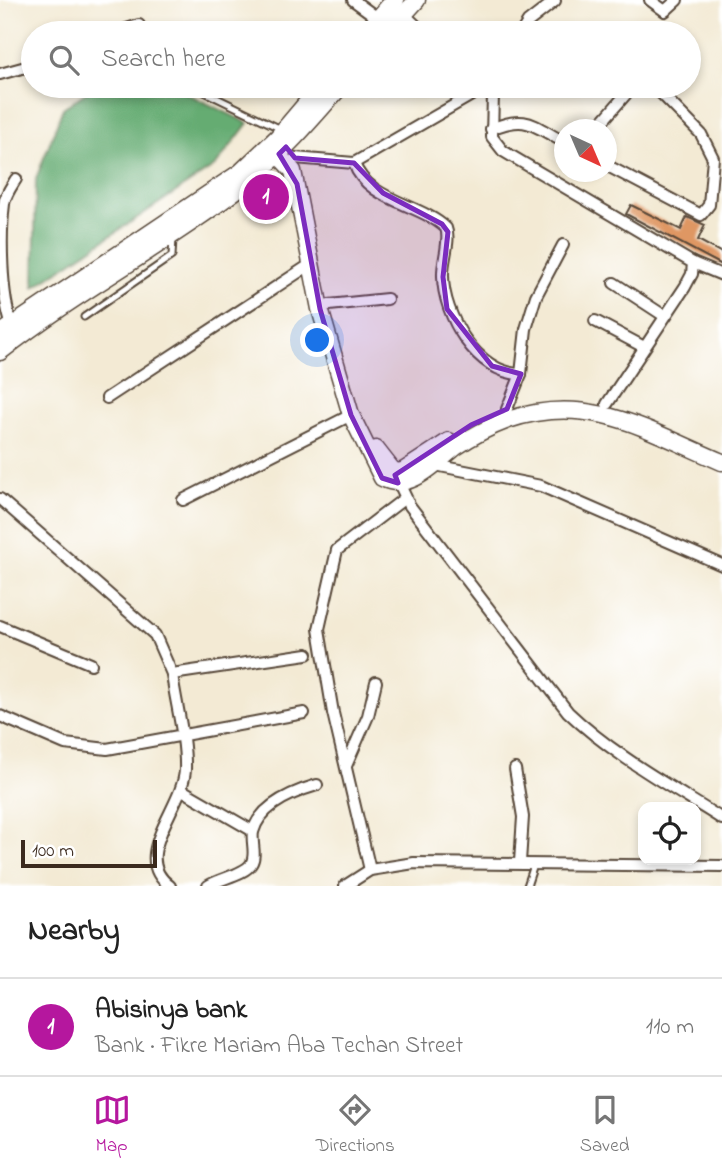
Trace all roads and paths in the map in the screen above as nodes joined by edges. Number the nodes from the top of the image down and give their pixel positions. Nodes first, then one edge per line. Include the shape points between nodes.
1 (353, 0) edge
2 (417, 0) edge
3 (650, 0) edge
4 (677, 0) edge
5 (555, 1) edge
6 (400, 7) edge
7 (377, 21) edge
8 (387, 21) edge
9 (413, 21) edge
10 (529, 21) edge
11 (21, 68) edge
12 (0, 74) edge
13 (210, 98) edge
14 (314, 98) edge
15 (329, 98) edge
16 (459, 98) edge
17 (494, 98) edge
18 (623, 98) edge
19 (666, 98) edge
20 (605, 119) edge
21 (491, 129) junction
22 (554, 136) edge
23 (282, 145) junction
24 (354, 163) junction
25 (617, 170) edge
26 (16, 179) dead end
27 (2, 197) edge
28 (173, 235) junction
29 (562, 245) dead end
30 (692, 263) junction
31 (311, 264) junction
32 (722, 275) edge
33 (614, 283) dead end
34 (387, 299) dead end
35 (329, 305) junction
36 (663, 315) junction
37 (84, 317) dead end
38 (595, 321) dead end
39 (6, 330) edge
40 (644, 347) junction
41 (0, 352) edge
42 (521, 374) junction
43 (107, 398) dead end
44 (607, 404) junction
45 (507, 409) junction
46 (351, 415) junction
47 (722, 451) edge
48 (722, 462) edge
49 (435, 465) junction
50 (396, 477) junction
51 (405, 498) junction
52 (0, 499) edge
53 (183, 500) dead end
54 (722, 565) edge
55 (0, 626) edge
56 (307, 654) dead end
57 (91, 664) dead end
58 (172, 674) junction
59 (376, 682) dead end
60 (304, 713) dead end
61 (0, 716) edge
62 (181, 737) junction
63 (346, 766) junction
64 (515, 769) dead end
65 (317, 785) dead end
66 (182, 790) junction
67 (722, 819) edge
68 (253, 831) junction
69 (520, 862) junction
70 (535, 862) junction
71 (722, 866) edge
72 (370, 870) junction
73 (170, 886) edge
74 (208, 886) edge
75 (345, 886) edge
76 (527, 886) edge

1 - 7 street
2 - 6 main road
3 - 4 street via 664,11
5 - 10 street
6 - 8 main road
6 - 9 street
11 - 12 street
13 - 23 lane
14 - 23 main road
15 - 23 main road
16 - 24 street
17 - 21 street
18 - 20 street
19 - 25 street via 701,134 713,158 709,205 701,215
21 - 22 street via 524,120
21 - 30 street via 503,151
23 - 24 street
23 - 28 main road via 229,196
23 - 31 main road via 297,184
23 - 35 main road via 305,179
23 - 39 main road
24 - 42 street via 383,193 446,228 443,277 447,309 492,366
26 - 27 street
27 - 39 street
28 - 37 lane via 172,256
28 - 41 main road via 41,320
29 - 42 street via 536,296
30 - 32 street
30 - 36 street via 685,287
31 - 43 street
31 - 46 main road
33 - 36 street
34 - 35 street
35 - 50 main road via 366,429
36 - 40 street
38 - 40 street
40 - 44 street
42 - 45 street
44 - 45 main road via 568,398
44 - 47 main road
45 - 50 main road via 471,425
46 - 50 main road via 382,478
46 - 53 street
48 - 49 main road via 606,413 568,409 528,414 492,426
49 - 50 main road
49 - 54 street via 541,486
50 - 51 street
51 - 63 street via 337,551 323,603 321,649
51 - 67 street via 568,712 625,756
52 - 58 street via 155,635
55 - 57 street
56 - 58 street
58 - 62 street
59 - 63 street via 368,716
60 - 62 street
61 - 62 street via 65,744 87,748
62 - 66 street
63 - 72 street
64 - 69 street via 523,817
65 - 68 street via 293,792 270,807
66 - 68 street
66 - 73 street via 155,846 153,863 160,879
68 - 74 street via 249,867
69 - 70 street
69 - 72 street via 414,863
70 - 71 street
70 - 76 lane
72 - 75 street

